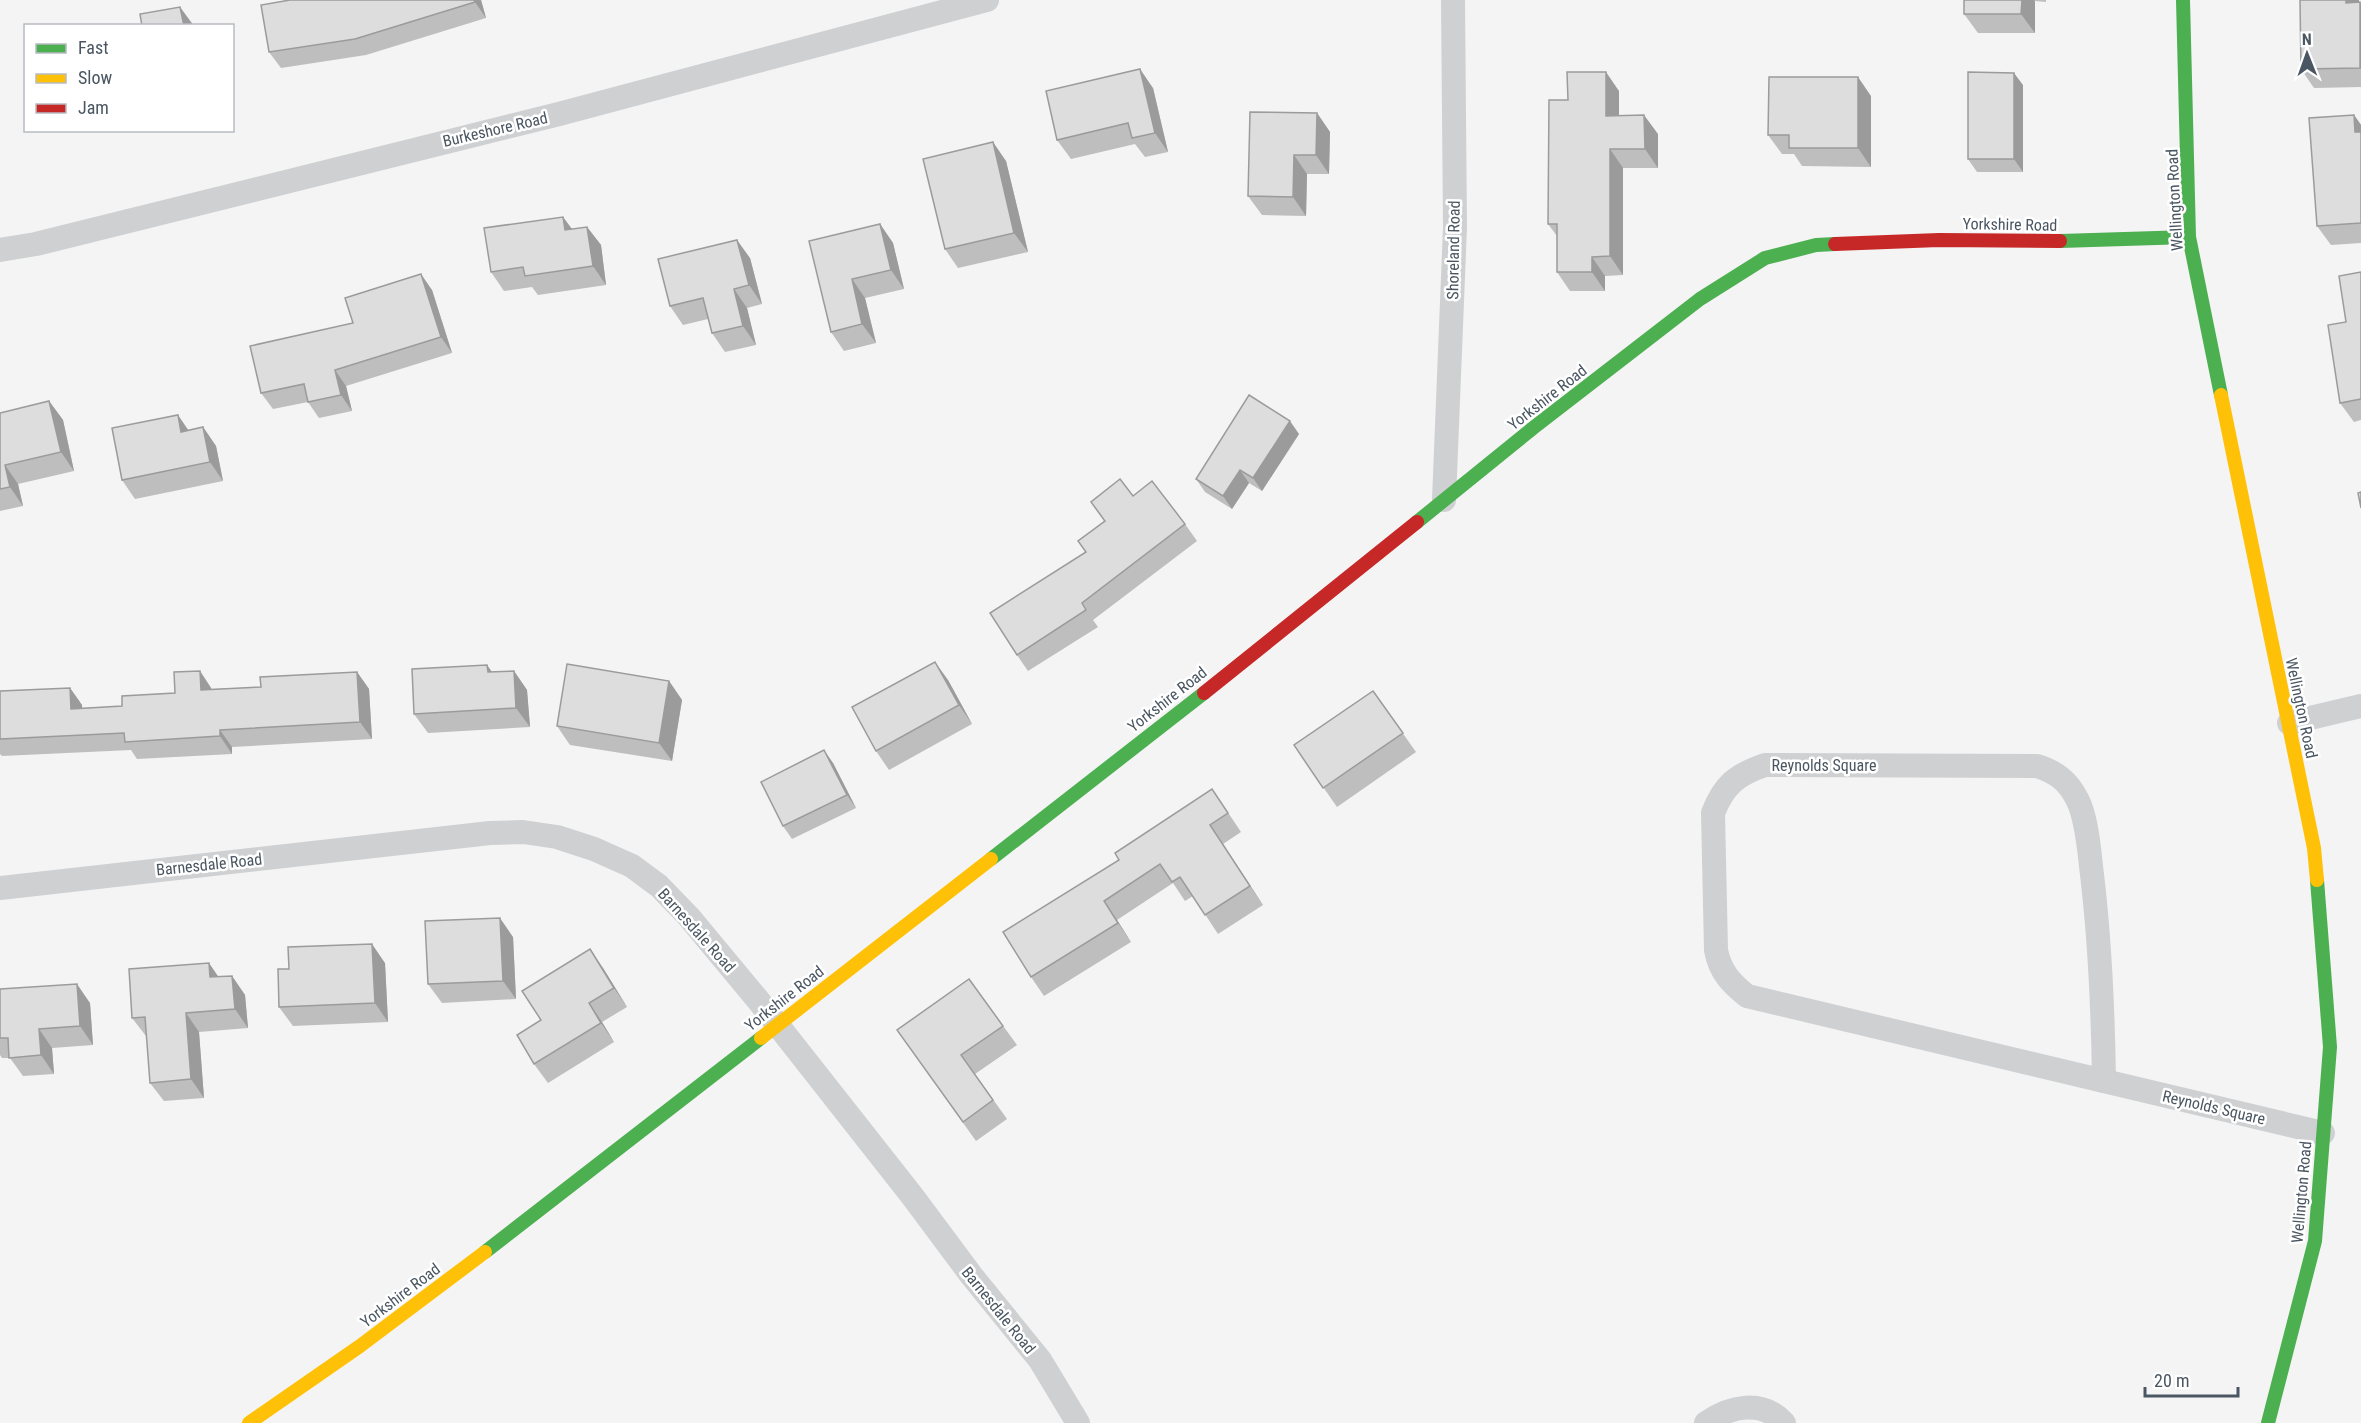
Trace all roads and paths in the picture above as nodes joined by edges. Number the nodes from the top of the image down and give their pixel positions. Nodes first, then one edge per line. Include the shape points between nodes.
1 (987, 0) edge
2 (1453, 0) edge
3 (2183, 0) edge
4 (952, 5) edge
5 (2189, 237) junction
6 (0, 250) edge
7 (1444, 500) junction
8 (2361, 706) edge
9 (2289, 723) junction
10 (0, 888) edge
11 (777, 1024) junction
12 (2104, 1081) junction
13 (2323, 1133) junction
14 (249, 1423) edge
15 (1078, 1423) edge
16 (1706, 1423) edge
17 (1784, 1423) edge
18 (2268, 1423) edge

1 - 4 street, Burkeshore Road
2 - 7 street, Shoreland Road via 1455,227
3 - 5 street, Wellington Road
4 - 6 street, Burkeshore Road via 559,114
5 - 7 street, Yorkshire Road via 1816,245 1765,258 1700,299
5 - 9 street, Wellington Road
7 - 11 street, Yorkshire Road via 1204,693
8 - 9 street
9 - 13 street, Wellington Road via 2314,848 2330,1047
10 - 11 street, Barnesdale Road via 490,833 524,832 557,837 632,866 658,885
11 - 14 street, Yorkshire Road via 487,1251
11 - 15 street, Barnesdale Road via 1040,1360
12 - 12 street, Reynolds Square via 1747,996 1729,981 1716,951 1713,813 1730,782 1765,765 2037,766 2054,771 2068,783 2079,801 2088,847 2103,994
12 - 13 street, Reynolds Square
13 - 18 street, Wellington Road via 2315,1241
16 - 17 street via 1727,1410 1755,1406 1778,1416

